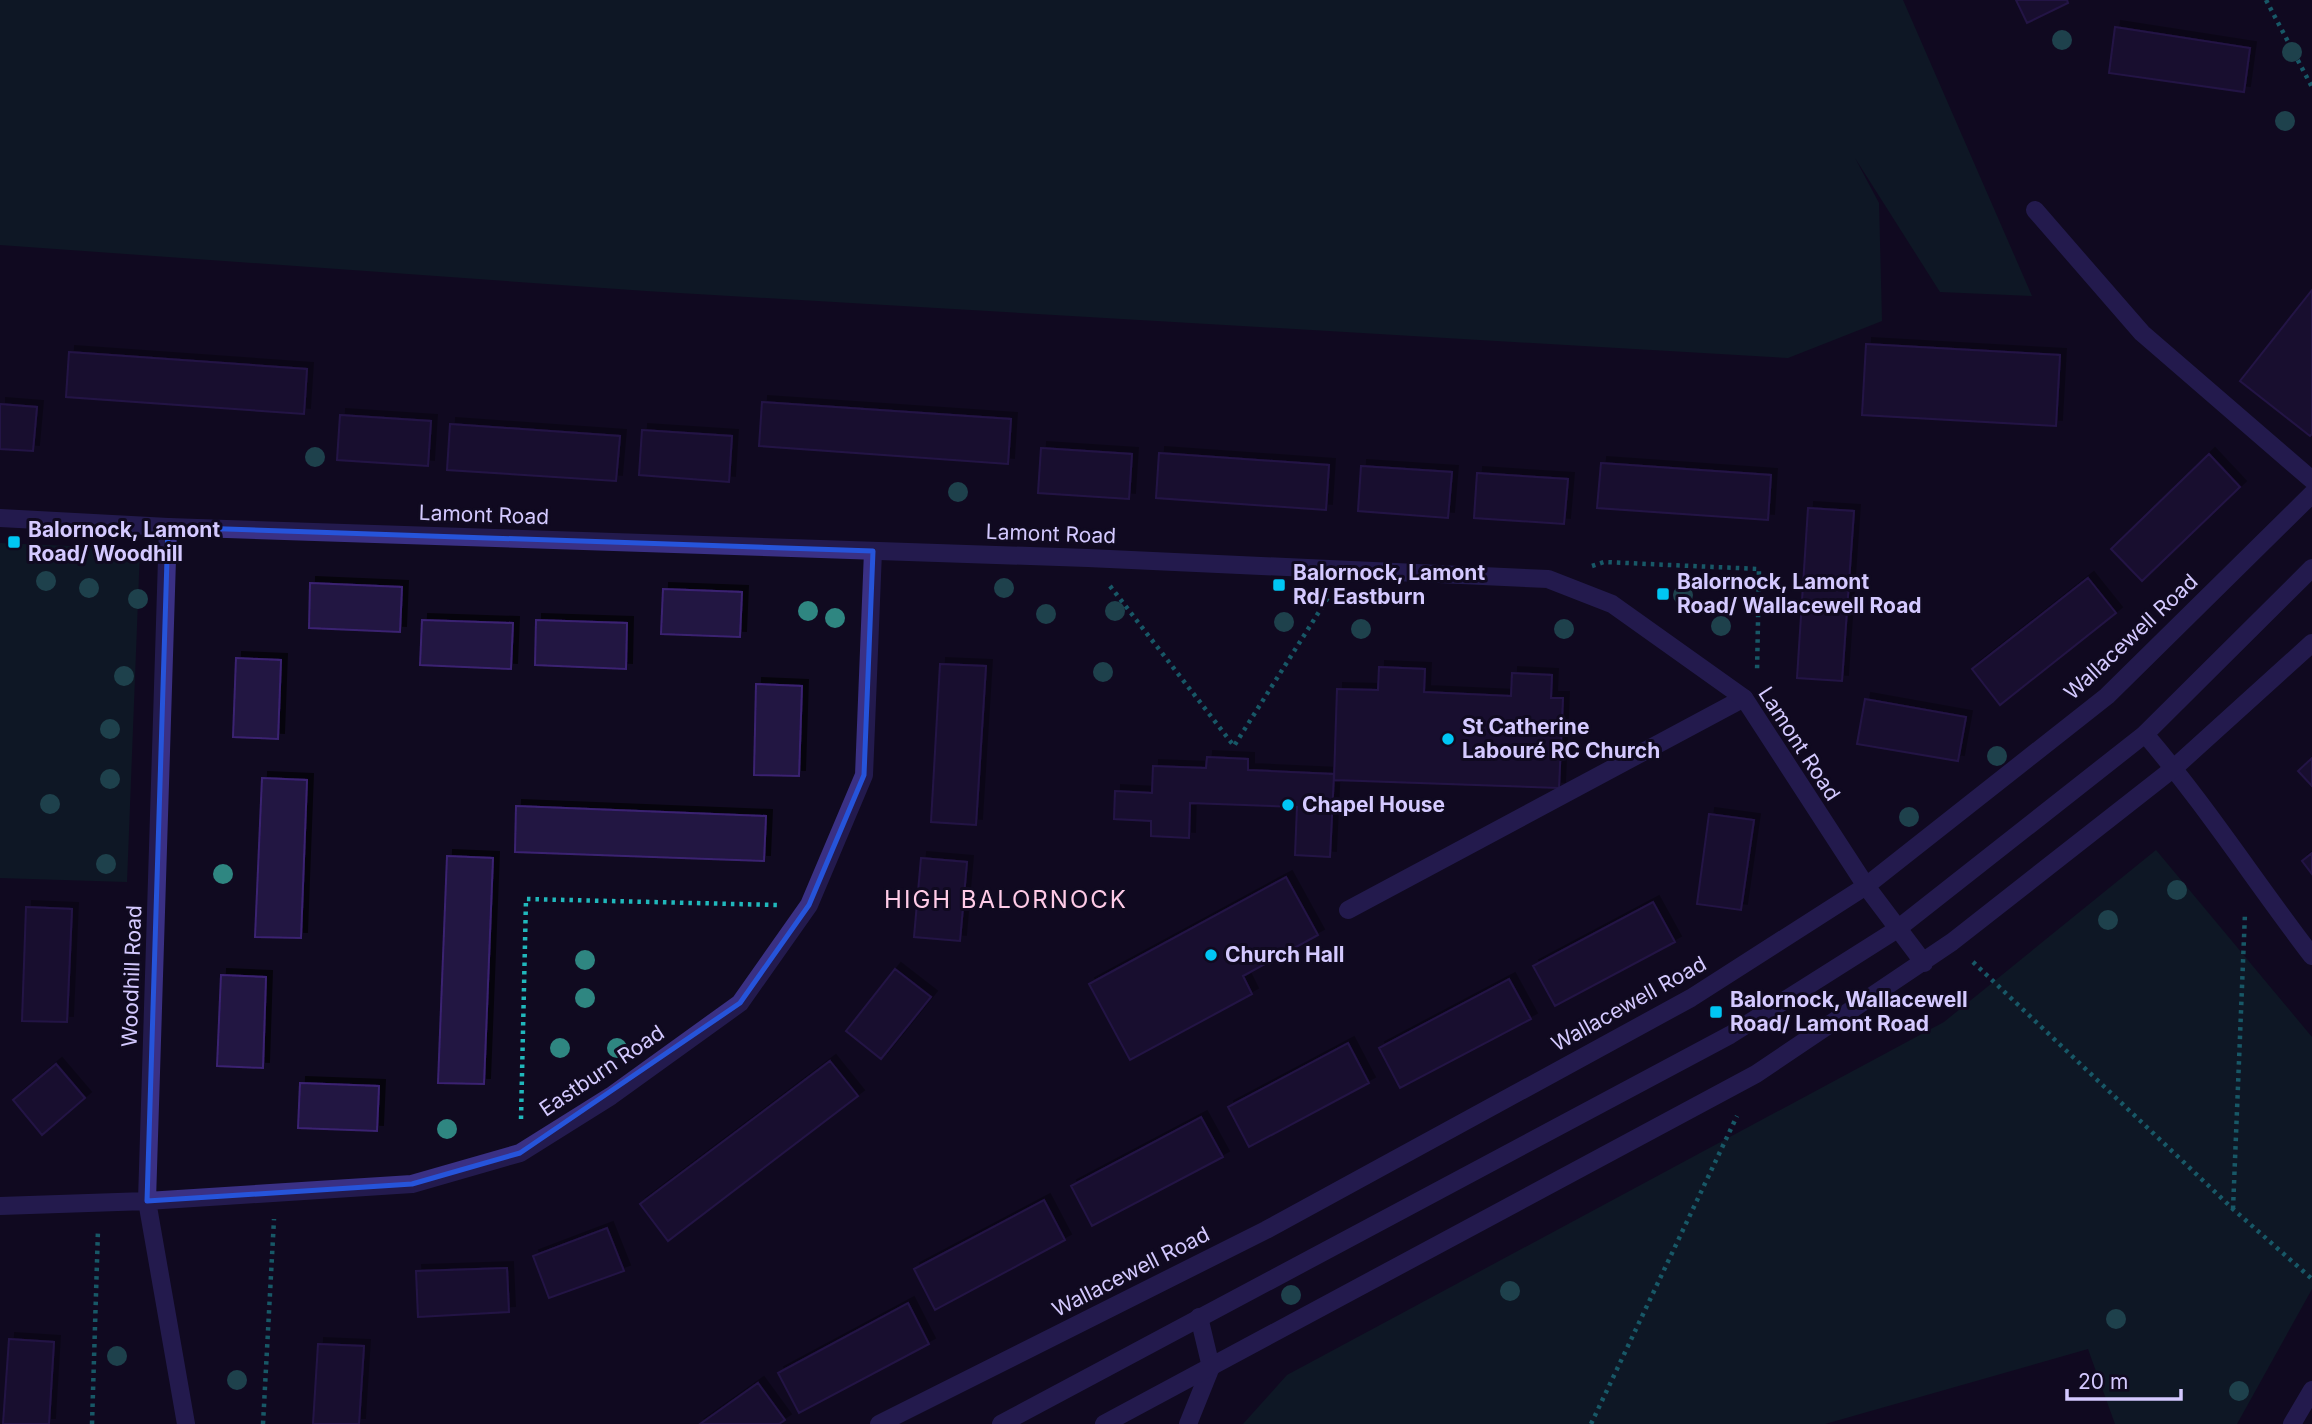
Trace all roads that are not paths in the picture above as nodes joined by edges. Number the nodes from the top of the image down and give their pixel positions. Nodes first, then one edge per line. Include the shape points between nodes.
1 (2035, 210) dead end
2 (2312, 480) edge
3 (2312, 494) edge
4 (0, 518) edge
5 (169, 527) junction
6 (873, 551) junction
7 (2312, 568) edge
8 (2312, 643) edge
9 (1744, 698) junction
10 (2145, 734) junction
11 (2174, 768) junction
12 (1866, 886) junction
13 (1349, 910) dead end
14 (1896, 930) junction
15 (2312, 956) edge
16 (1924, 963) junction
17 (147, 1201) junction
18 (0, 1206) edge
19 (1199, 1317) junction
20 (1211, 1367) junction
21 (2312, 1390) edge
22 (186, 1424) edge
23 (879, 1424) edge
24 (1001, 1424) edge
25 (1104, 1424) edge
26 (1188, 1424) edge
27 (2292, 1424) edge

1 - 2 street via 2142,333
3 - 12 street, Wallacewell Road via 2108,696
4 - 5 street, Lamont Road
5 - 6 street, Lamont Road
5 - 17 street, Woodhill Road
6 - 9 street, Lamont Road via 1548,579 1612,604
6 - 17 street, Eastburn Road via 864,775 809,905 740,1003 611,1096 520,1153 412,1184
7 - 10 street
8 - 11 street
9 - 12 street, Lamont Road
9 - 13 street
10 - 11 street
10 - 14 street
11 - 15 street
11 - 16 street
12 - 14 street, Lamont Road
12 - 23 street, Wallacewell Road via 1679,1004 1266,1230
14 - 16 street, Lamont Road
14 - 19 street via 1730,1035
16 - 20 street via 1756,1074
17 - 18 street, Eastburn Road
17 - 22 street, Woodhill Road
19 - 20 street
19 - 24 street
20 - 25 street
20 - 26 street
21 - 27 street

